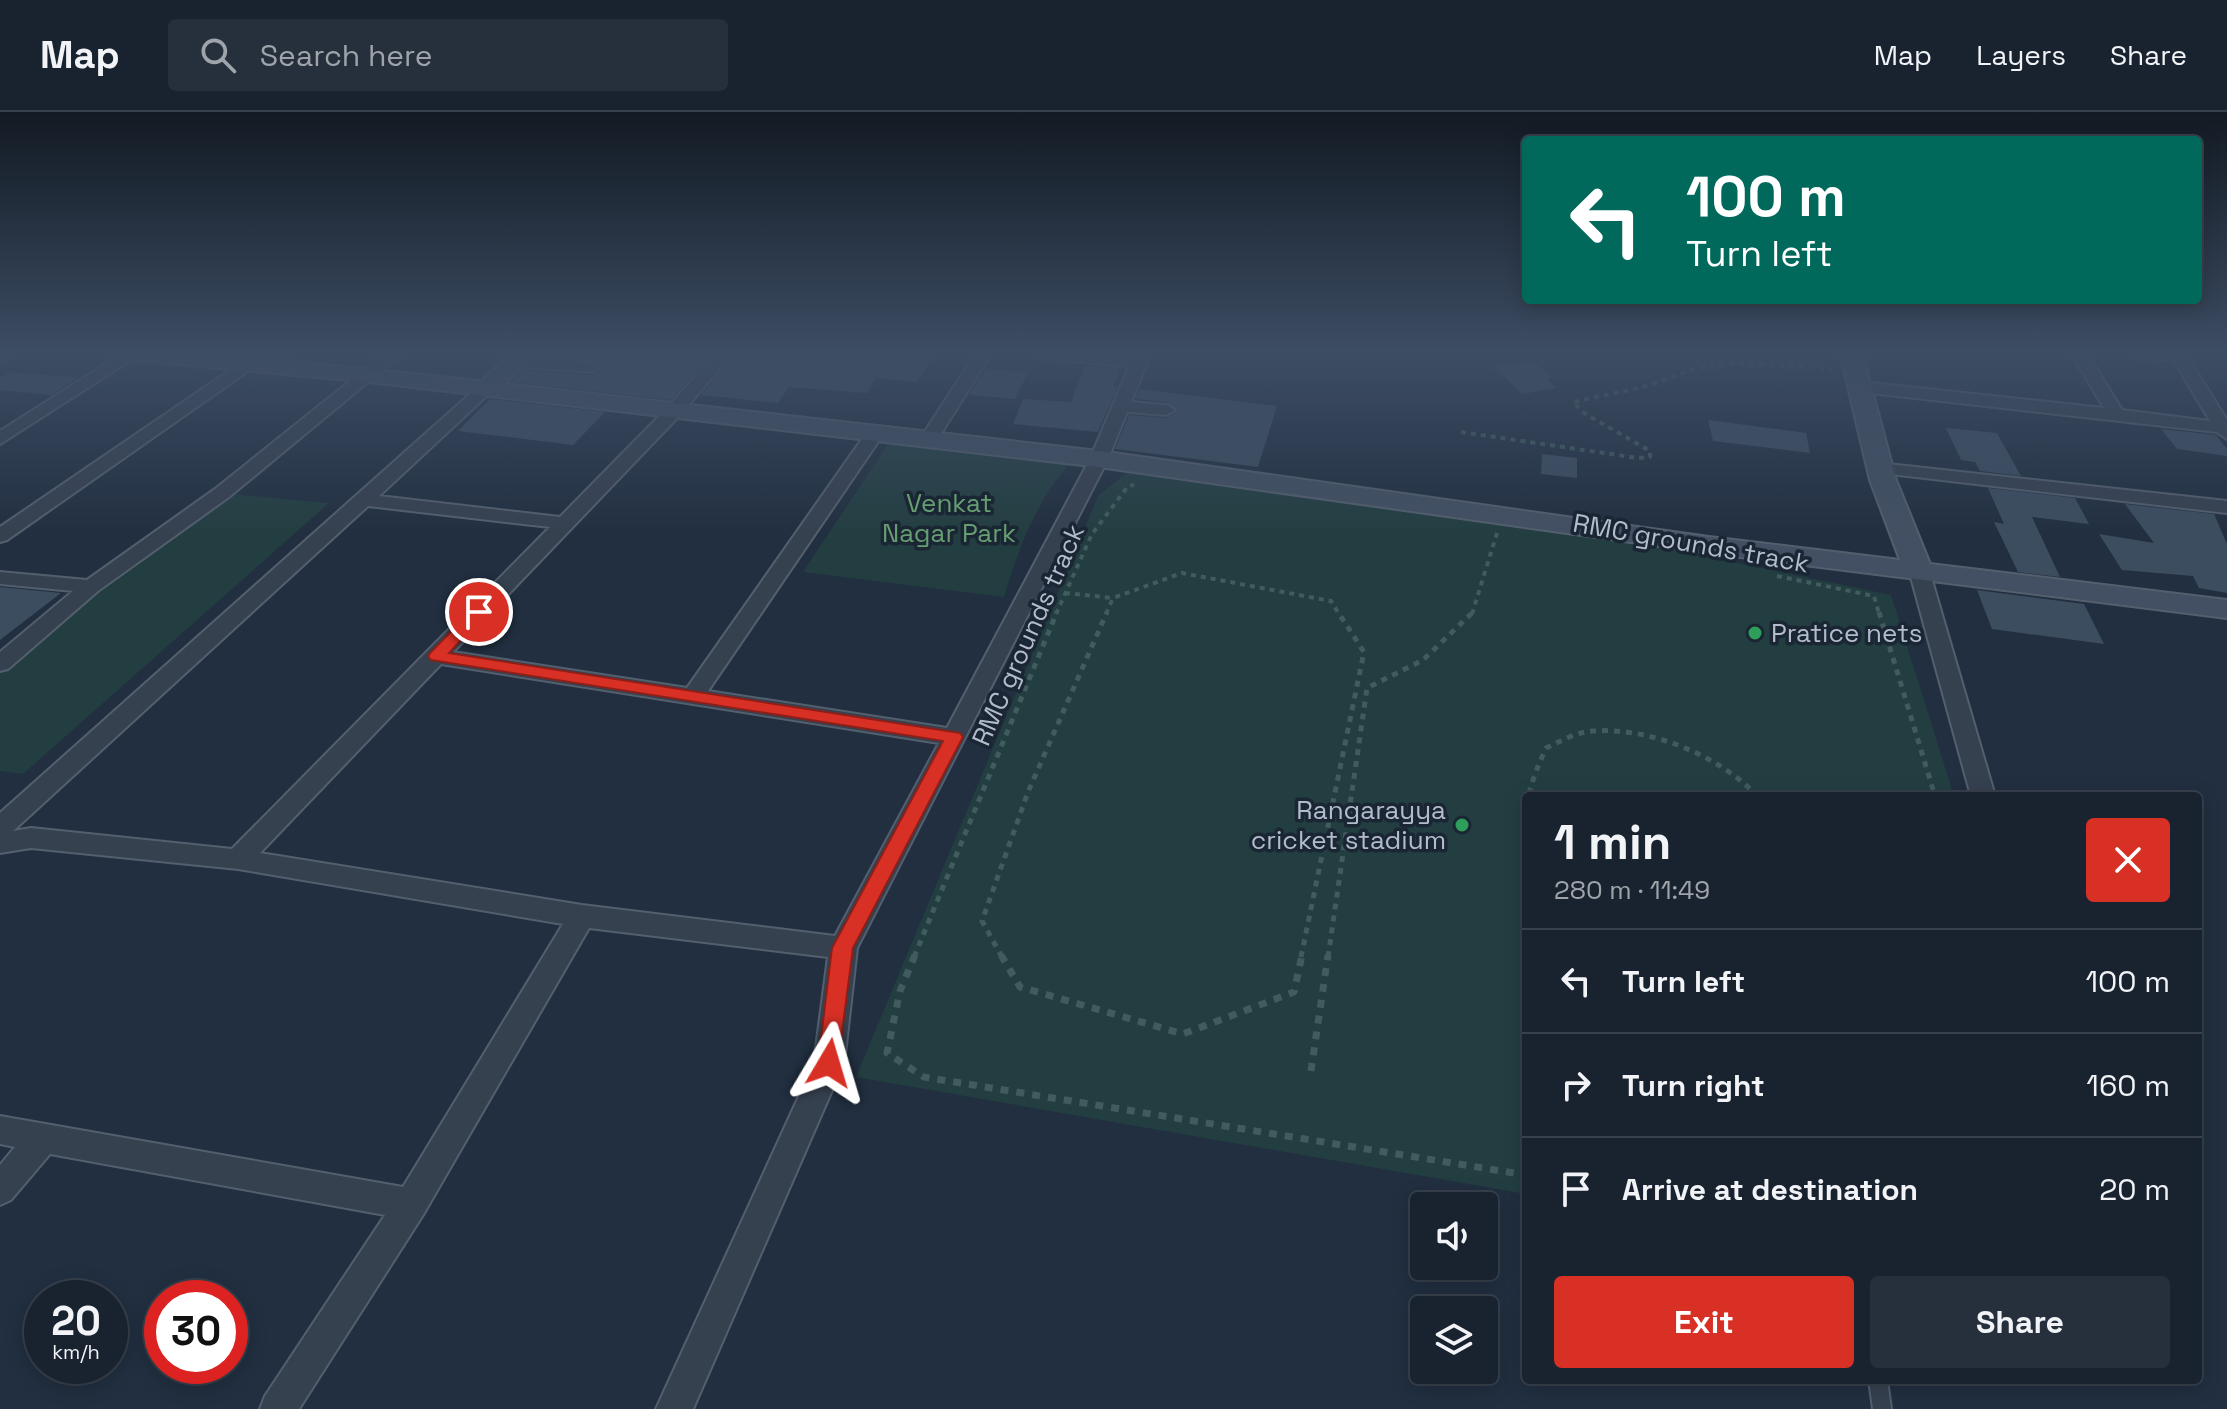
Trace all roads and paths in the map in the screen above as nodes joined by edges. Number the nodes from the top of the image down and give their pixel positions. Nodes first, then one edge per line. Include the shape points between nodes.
1 (40, 414) edge
2 (179, 414) edge
3 (321, 414) edge
4 (459, 414) edge
5 (672, 414) edge
6 (697, 414) edge
7 (945, 414) edge
8 (1118, 414) edge
9 (1585, 414) edge
10 (1867, 414) edge
11 (2116, 414) edge
12 (2214, 414) edge
13 (2225, 431) edge
14 (1461, 432) dead end
15 (875, 433) junction
16 (0, 439) edge
17 (929, 439) junction
18 (1099, 459) junction
19 (1879, 468) junction
20 (1142, 485) dead end
21 (365, 500) junction
22 (2227, 507) edge
23 (565, 523) junction
24 (1482, 530) dead end
25 (1497, 532) junction
26 (1513, 534) dead end
27 (0, 536) edge
28 (1919, 570) junction
29 (1770, 575) dead end
30 (0, 578) edge
31 (91, 587) junction
32 (1065, 593) junction
33 (1113, 598) junction
34 (2227, 609) edge
35 (436, 656) junction
36 (0, 664) edge
37 (693, 696) junction
38 (954, 737) junction
39 (1527, 792) edge
40 (1755, 792) edge
41 (1934, 792) edge
42 (1982, 792) edge
43 (4, 821) edge
44 (31, 838) junction
45 (0, 843) edge
46 (238, 859) junction
47 (582, 916) junction
48 (843, 948) junction
49 (1311, 1071) dead end
50 (0, 1130) edge
51 (43, 1138) junction
52 (1522, 1174) edge
53 (0, 1189) edge
54 (411, 1204) junction
55 (1879, 1384) edge
56 (278, 1409) edge
57 (674, 1409) edge
58 (1882, 1409) edge

1 - 16 street
2 - 27 street
3 - 31 street
4 - 21 street
5 - 23 street
6 - 15 street
7 - 17 street
8 - 18 street
9 - 14 path via 1650,451 1650,457
10 - 19 street
11 - 13 street
12 - 13 street
15 - 17 street
15 - 37 street
17 - 18 street
18 - 28 street
18 - 38 street
19 - 22 street
19 - 28 street
20 - 32 path, RMC grounds track via 1128,486 1092,534
21 - 23 street
21 - 43 street
23 - 35 street
24 - 25 path
25 - 26 path
25 - 49 path via 1472,615 1423,660 1367,688
28 - 34 street
28 - 42 street
29 - 41 path, RMC grounds track via 1874,596
30 - 31 street
31 - 36 street
32 - 33 path
32 - 52 path, RMC grounds track via 900,991 887,1053 924,1077
33 - 33 path via 1028,792 982,921 1020,987 1183,1034 1294,992 1364,652 1331,601 1182,573
35 - 37 street
35 - 46 street
37 - 38 street
38 - 48 street
39 - 40 path via 1546,748 1592,731 1633,735 1696,753 1749,783
43 - 44 street
44 - 45 street
44 - 46 street
46 - 47 street
47 - 48 street
47 - 54 street
48 - 57 street via 829,1063
50 - 51 street
51 - 53 street
51 - 54 street
54 - 56 street
55 - 58 lane

